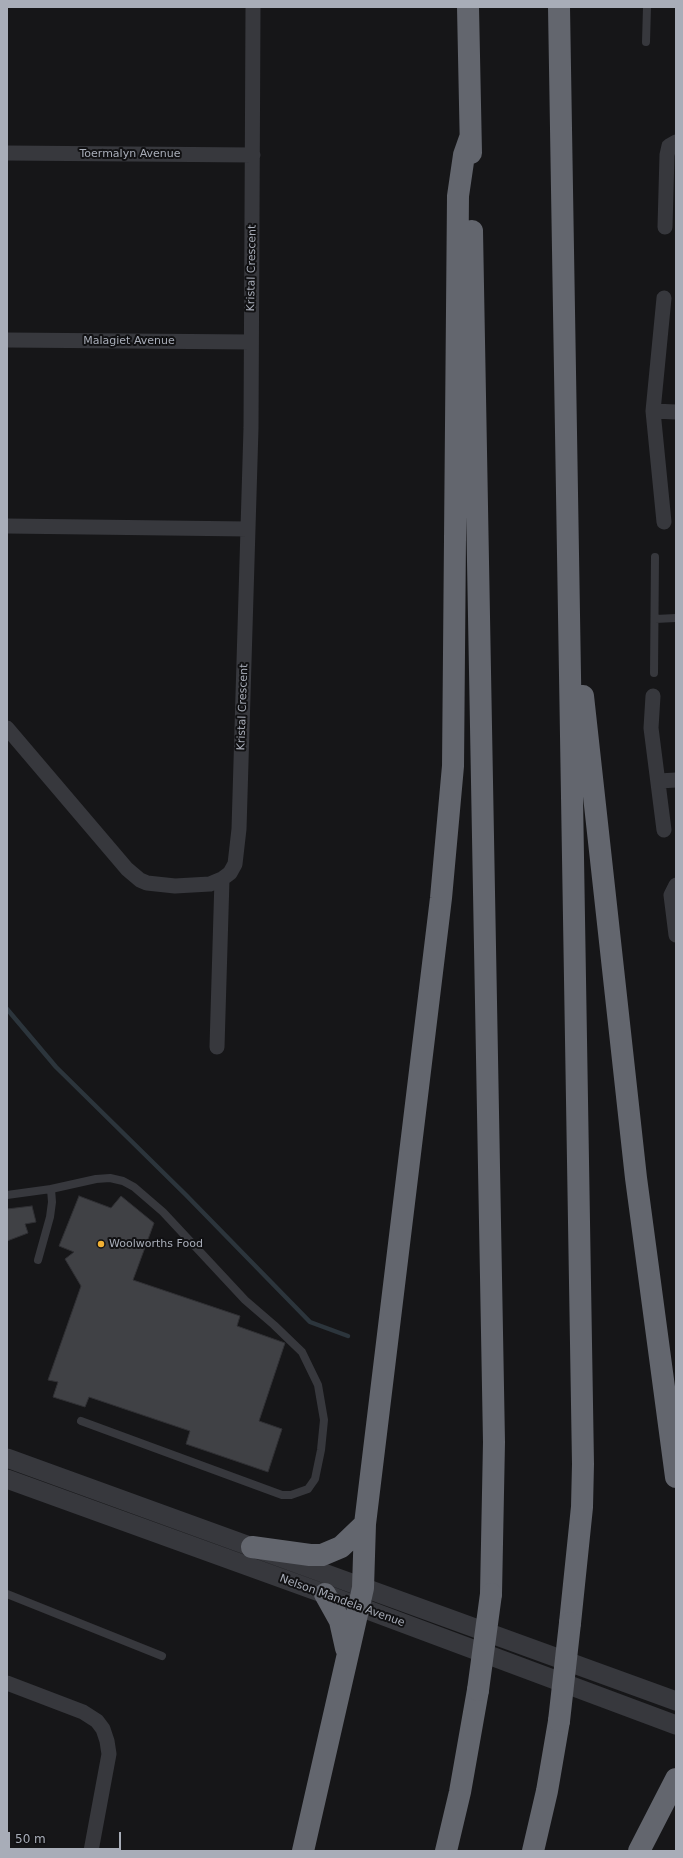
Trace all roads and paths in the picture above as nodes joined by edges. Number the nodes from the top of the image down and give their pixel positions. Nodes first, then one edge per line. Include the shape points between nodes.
1 (254, 7) edge
2 (468, 7) edge
3 (558, 7) edge
4 (647, 7) edge
5 (646, 42) dead end
6 (470, 138) junction
7 (676, 142) edge
8 (7, 153) edge
9 (253, 155) junction
10 (665, 227) dead end
11 (664, 298) dead end
12 (7, 340) edge
13 (251, 342) junction
14 (653, 411) junction
15 (676, 412) edge
16 (664, 522) dead end
17 (7, 526) edge
18 (248, 529) junction
19 (655, 557) dead end
20 (656, 618) junction
21 (676, 618) edge
22 (570, 626) junction
23 (654, 673) dead end
24 (652, 696) dead end
25 (7, 728) edge
26 (676, 780) edge
27 (659, 781) junction
28 (664, 830) dead end
29 (222, 879) junction
30 (676, 885) edge
31 (676, 936) edge
32 (217, 1047) dead end
33 (51, 1190) junction
34 (7, 1195) edge
35 (38, 1260) dead end
36 (81, 1421) dead end
37 (7, 1458) edge
38 (676, 1477) edge
39 (7, 1479) edge
40 (364, 1524) junction
41 (252, 1547) junction
42 (7, 1594) edge
43 (325, 1594) junction
44 (361, 1598) junction
45 (162, 1656) dead end
46 (347, 1657) junction
47 (7, 1682) edge
48 (676, 1701) edge
49 (676, 1725) edge
50 (676, 1779) edge
51 (91, 1851) edge
52 (303, 1851) edge
53 (446, 1851) edge
54 (533, 1851) edge
55 (638, 1851) edge

1 - 9 street, Kristal Crescent
2 - 6 highway
3 - 22 highway
4 - 5 lane
6 - 40 highway via 464,155 458,196 453,766 441,898
6 - 53 highway, bridge via 494,1434 491,1594 478,1690 460,1792
7 - 10 street via 670,144 668,151
8 - 9 street, Toermalyn Avenue
9 - 13 street, Kristal Crescent
11 - 14 street
12 - 13 street, Malagiet Avenue
13 - 18 street, Kristal Crescent
14 - 15 street
14 - 16 street
17 - 18 street
18 - 29 street, Kristal Crescent via 239,829 235,864 230,873
19 - 20 lane
20 - 21 lane
20 - 23 lane
22 - 38 highway via 585,706 634,1155
22 - 54 highway, bridge via 582,1507 559,1721
24 - 27 street via 651,728
25 - 29 street via 127,869 140,880 175,886 210,884
26 - 27 street
27 - 28 street
29 - 32 street
30 - 31 street via 671,895
33 - 34 lane
33 - 35 lane via 50,1217
33 - 36 lane via 110,1178 124,1181 140,1192 163,1212 245,1300 302,1352 318,1385 324,1420 315,1480 308,1489 291,1496 282,1495
37 - 41 street, Nelson Mandela Avenue
39 - 43 street, Nelson Mandela Avenue
40 - 41 highway via 340,1547 322,1555
40 - 44 highway
41 - 44 street, Nelson Mandela Avenue
42 - 45 lane
43 - 44 street, Nelson Mandela Avenue
43 - 46 highway via 344,1630
44 - 46 highway
44 - 48 street, Nelson Mandela Avenue
44 - 49 street, Nelson Mandela Avenue
46 - 52 highway
47 - 51 street via 82,1712 97,1721 103,1729 109,1754
50 - 55 highway

